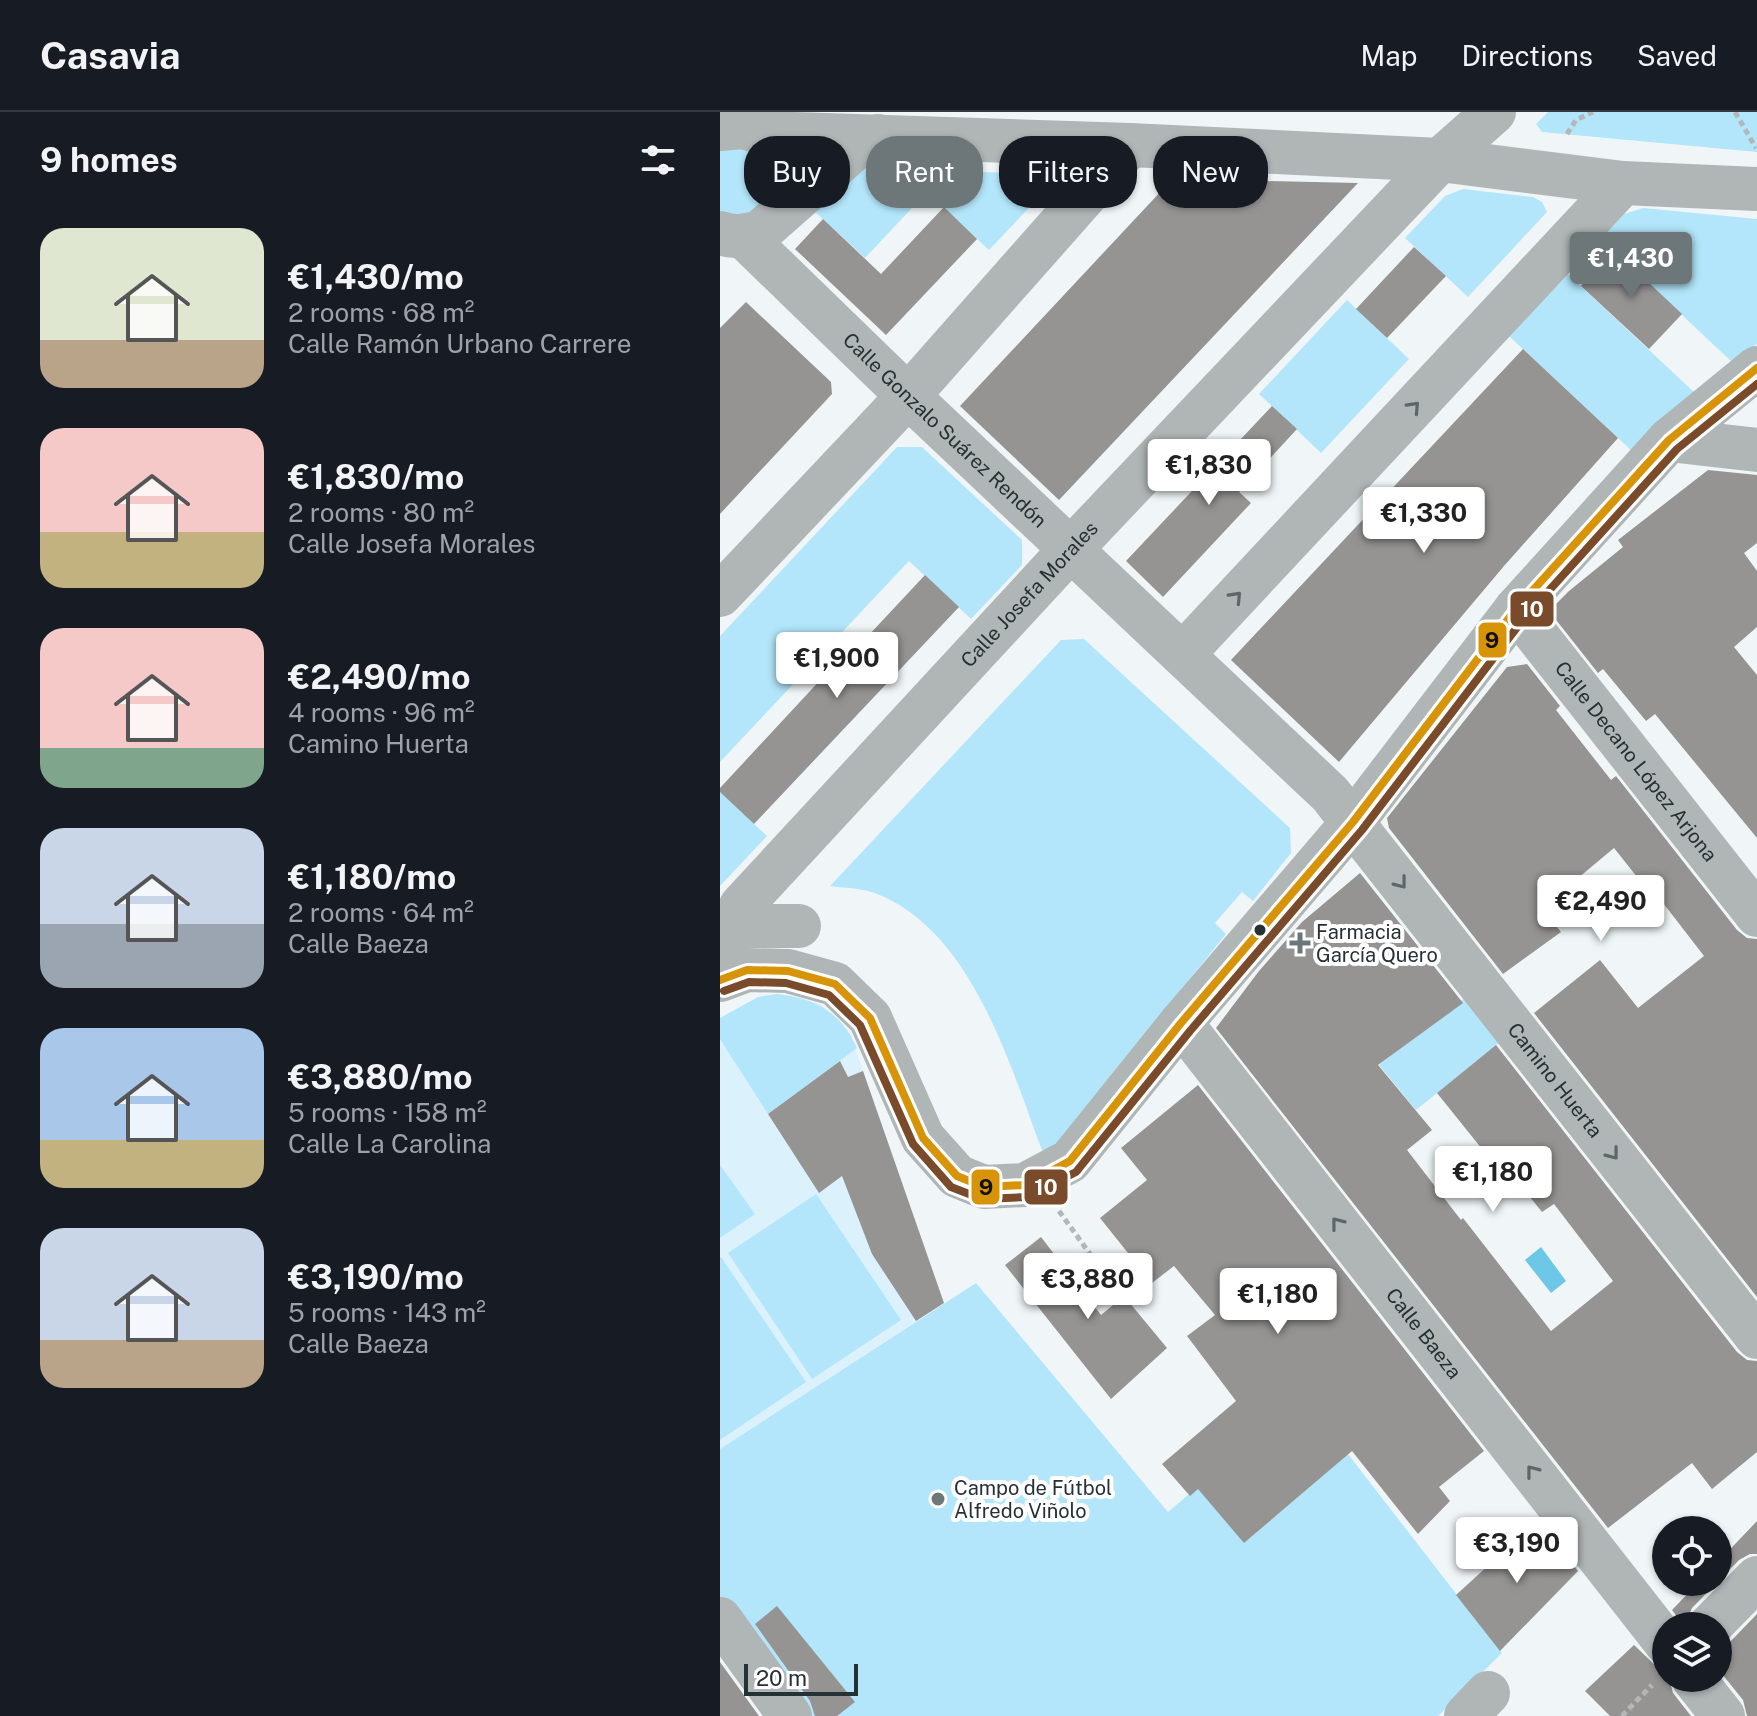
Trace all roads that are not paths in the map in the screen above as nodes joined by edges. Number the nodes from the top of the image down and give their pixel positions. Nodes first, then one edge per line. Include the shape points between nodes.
1 (1494, 112) edge
2 (720, 129) edge
3 (764, 133) junction
4 (878, 136) edge
5 (866, 143) edge
6 (1137, 145) edge
7 (1440, 160) junction
8 (1623, 183) junction
9 (1757, 189) edge
10 (1074, 208) edge
11 (783, 213) junction
12 (728, 240) edge
13 (1757, 368) edge
14 (908, 396) junction
15 (1669, 440) junction
16 (1757, 450) edge
17 (1071, 549) junction
18 (720, 595) edge
19 (1516, 609) junction
20 (1183, 654) junction
21 (1353, 822) junction
22 (1757, 915) edge
23 (799, 926) dead end
24 (726, 940) edge
25 (720, 980) edge
26 (1181, 1023) junction
27 (1757, 1337) edge
28 (1757, 1578) edge
29 (1724, 1612) edge
30 (720, 1619) edge
31 (1652, 1643) edge
32 (1697, 1692) edge
33 (790, 1716) edge
34 (1723, 1716) edge

1 - 7 street, Calle Josefa Morales
2 - 3 street via 743,127
3 - 4 street
3 - 11 street via 786,155 792,185
5 - 11 street
6 - 7 street
7 - 8 street
7 - 17 street, Calle Josefa Morales
8 - 9 street
20 -> 8 street
10 - 14 street
11 - 12 street via 760,232
12 - 14 street, Calle Gonzalo Suárez Rendón
13 - 15 street
14 - 17 street, Calle Gonzalo Suárez Rendón
14 - 18 street
15 - 16 street
15 - 19 street
17 - 20 street, Calle Gonzalo Suárez Rendón
17 - 24 street, Calle Josefa Morales via 741,906
19 - 21 street
19 - 22 street, Calle Decano López Arjona
20 - 21 street, Calle Gonzalo Suárez Rendón
21 - 26 street
21 -> 27 street, Camino Huerta
23 - 24 street
25 - 26 street via 747,970 788,971 835,984 870,1018 923,1138 957,1176 984,1187 1009,1176 1025,1185 1070,1161
31 -> 26 street, Calle Baeza
28 - 29 street
30 - 33 street
32 - 34 street, Calle Baeza

